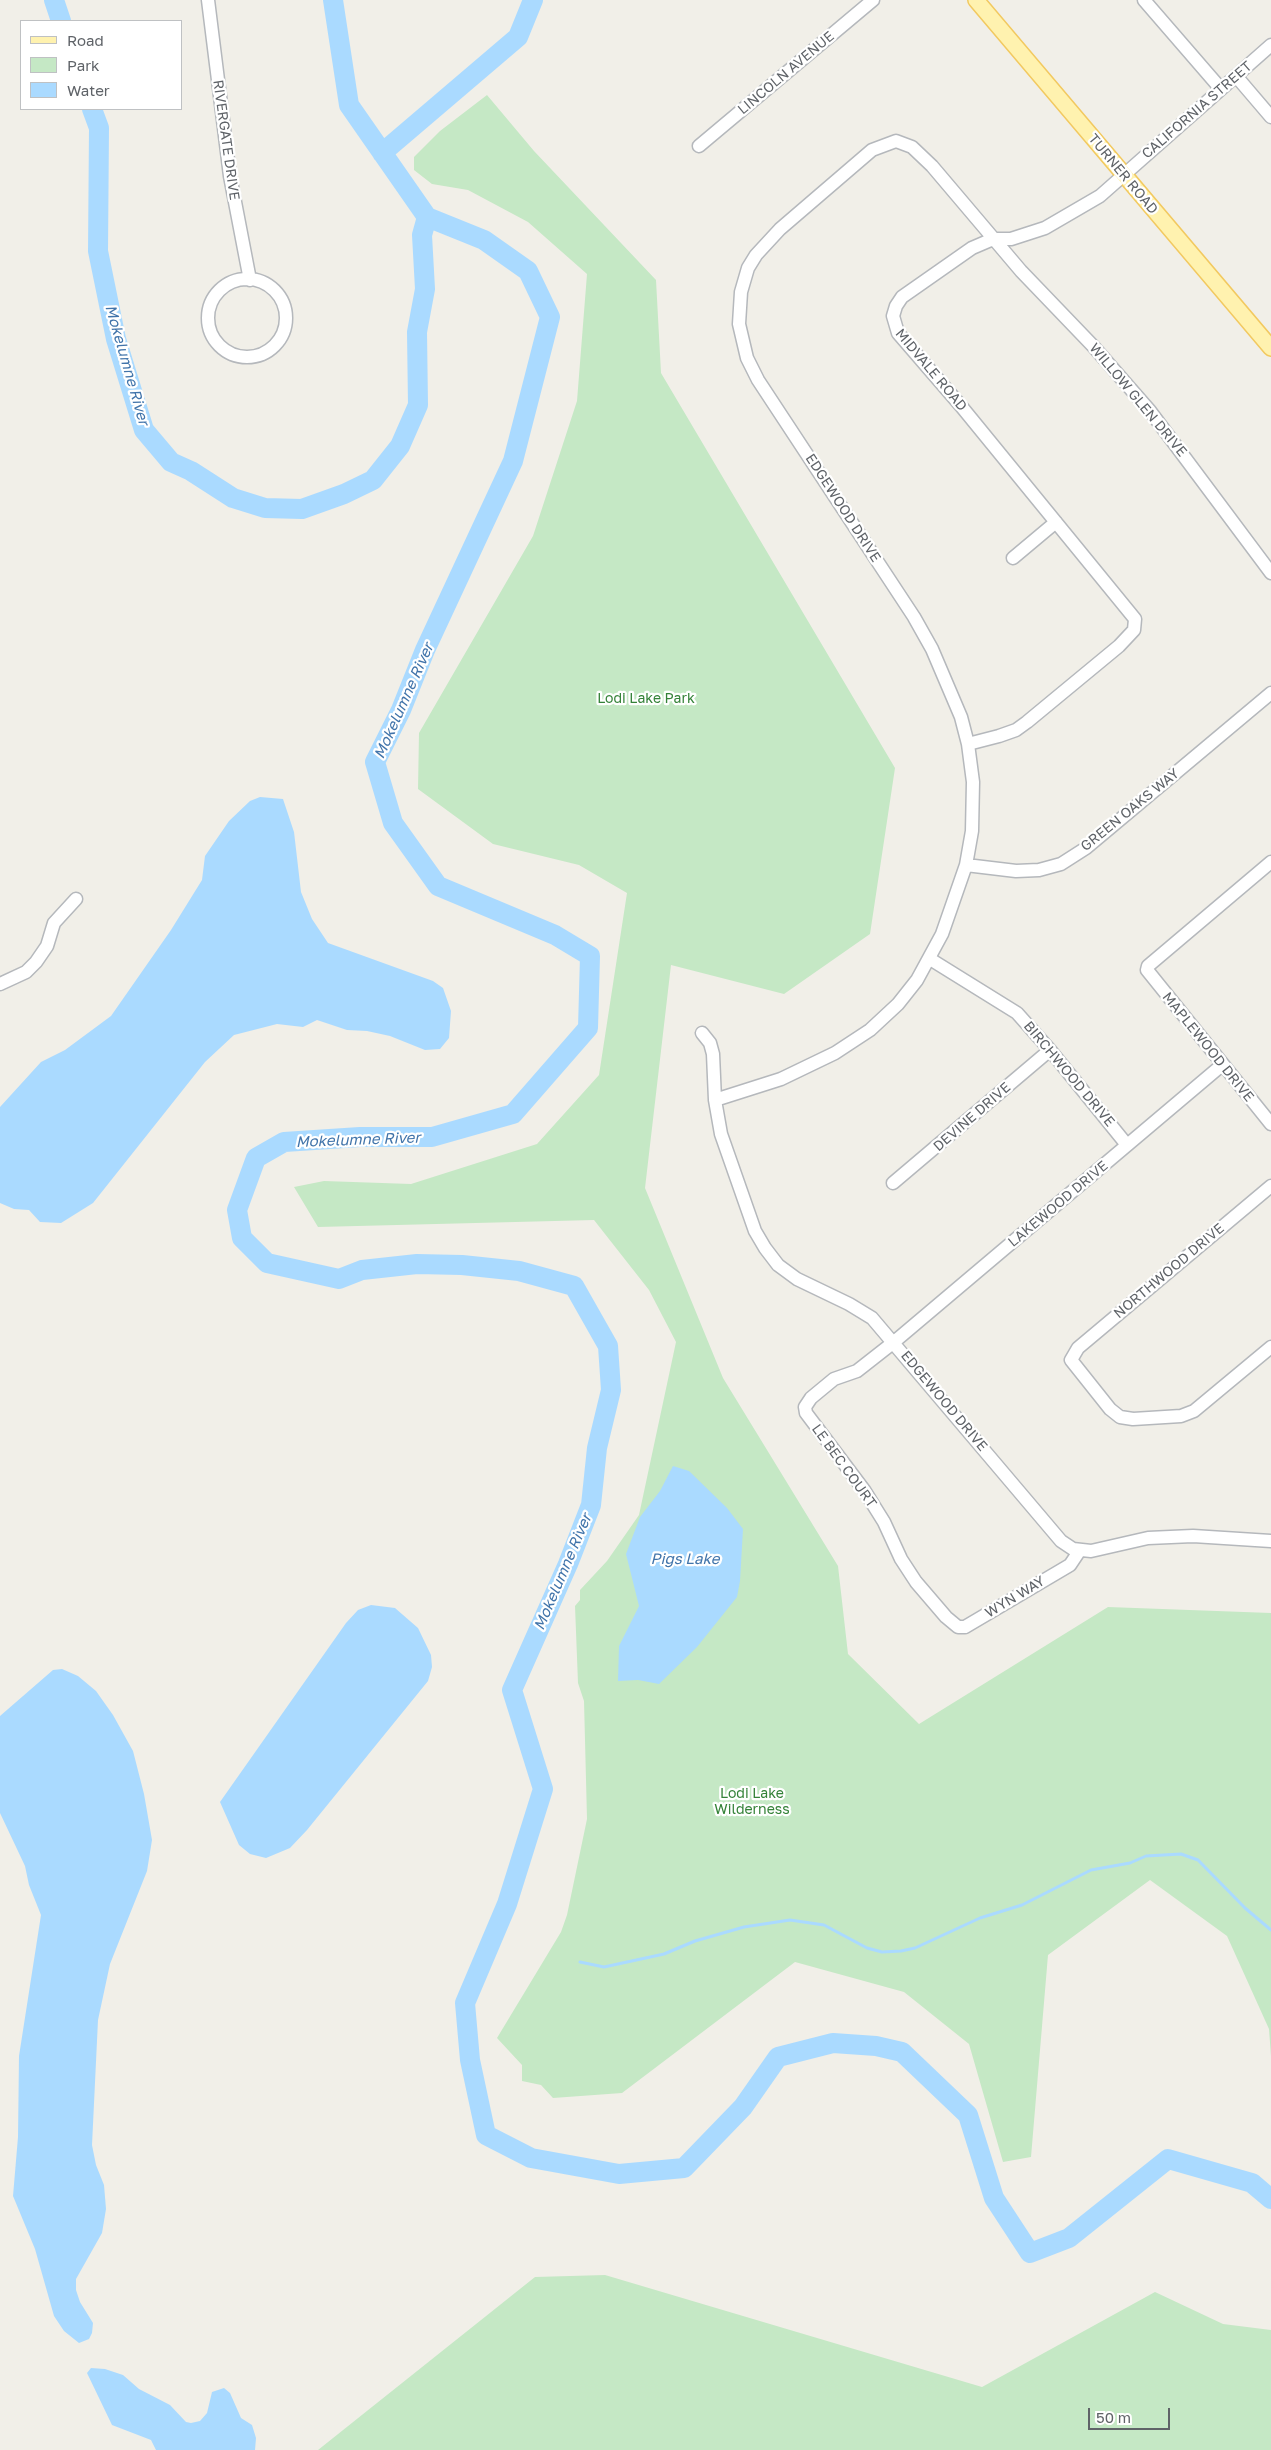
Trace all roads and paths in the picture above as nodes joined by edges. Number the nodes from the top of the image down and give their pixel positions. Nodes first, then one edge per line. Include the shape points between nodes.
1 (208, 0) edge
2 (873, 0) edge
3 (976, 0) edge
4 (1144, 0) edge
5 (1271, 45) edge
6 (1236, 76) junction
7 (1221, 89) junction
8 (1271, 117) edge
9 (699, 146) dead end
10 (1123, 174) junction
11 (992, 239) junction
12 (250, 280) junction
13 (1271, 348) edge
14 (1056, 522) junction
15 (1013, 558) dead end
16 (1271, 573) edge
17 (1271, 693) edge
18 (968, 744) junction
19 (1271, 862) edge
20 (966, 865) junction
21 (76, 900) dead end
22 (930, 959) junction
23 (0, 984) edge
24 (702, 1033) dead end
25 (1050, 1050) junction
26 (1222, 1065) junction
27 (715, 1100) junction
28 (1271, 1124) edge
29 (1127, 1145) junction
30 (892, 1183) dead end
31 (1271, 1186) edge
32 (894, 1342) junction
33 (1271, 1347) edge
34 (1271, 1541) edge
35 (1080, 1550) junction
36 (946, 1617) joint

1 - 12 street, RIVERGATE DRIVE via 230,176
2 - 9 street, LINCOLN AVENUE
3 - 10 main road, TURNER ROAD
4 - 7 street
5 - 6 street, CALIFORNIA STREET
6 - 7 street, CALIFORNIA STREET
6 - 8 street
7 - 10 street, CALIFORNIA STREET
10 - 11 street via 1100,196 1044,228 1010,239
10 - 13 main road, TURNER ROAD
11 - 14 street, MIDVALE ROAD via 972,248 902,297 896,306 894,324 898,333
11 - 16 street, WILLOW GLEN DRIVE via 1150,411
11 - 18 street, EDGEWOOD DRIVE via 938,173 912,148 896,141 872,150 780,229 748,268 738,311 747,358 758,380 914,617 950,687
12 - 12 street via 237,280 224,286 214,297 208,312 209,328 216,342 226,352 242,357 268,351 279,340 285,326 286,313 281,299 272,288
14 - 15 street
14 - 18 street, MIDVALE ROAD via 1132,613 1134,630 1119,646 1016,730
17 - 20 street, GREEN OAKS WAY via 1093,842 1061,864 1039,870 1016,871
18 - 20 street, EDGEWOOD DRIVE via 973,782 972,831
19 - 26 street, MAPLEWOOD DRIVE via 1147,970
20 - 22 street, EDGEWOOD DRIVE via 953,908
21 - 23 street via 54,923 47,946 36,962 26,972
22 - 25 street, BIRCHWOOD DRIVE via 1017,1013
22 - 27 street, EDGEWOOD DRIVE via 898,1004 870,1030 835,1053 780,1079
24 - 27 street, EDGEWOOD DRIVE via 713,1054
25 - 29 street, BIRCHWOOD DRIVE
25 - 30 street, DEVINE DRIVE
26 - 28 street, MAPLEWOOD DRIVE
26 - 29 street, LAKEWOOD DRIVE
27 - 32 street, EDGEWOOD DRIVE via 721,1134 755,1231 765,1248 796,1280 872,1318
29 - 32 street, LAKEWOOD DRIVE
31 - 33 street, NORTHWOOD DRIVE via 1078,1348 1071,1360 1120,1417 1181,1416 1194,1411
32 - 35 street, EDGEWOOD DRIVE via 1061,1541
32 - 36 street, LE BEC COURT via 857,1371 834,1379 811,1398 805,1407 806,1413 864,1490 916,1582
34 - 35 street via 1157,1537 1091,1551
35 - 36 street, WYN WAY via 1070,1565 965,1627

